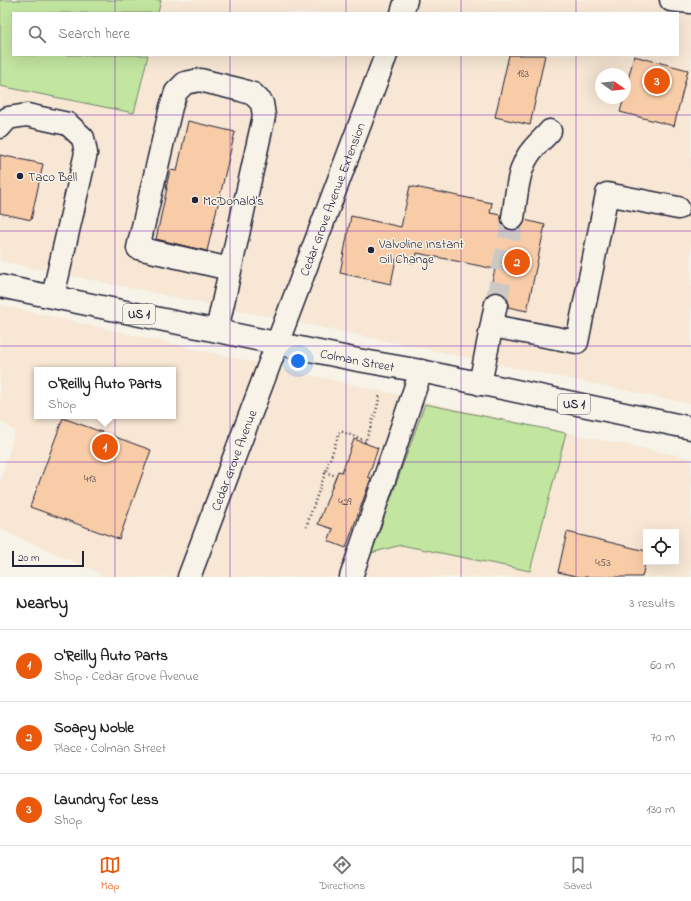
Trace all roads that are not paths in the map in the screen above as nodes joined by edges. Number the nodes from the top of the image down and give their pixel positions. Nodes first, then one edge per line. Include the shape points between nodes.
1 (406, 0) edge
2 (671, 0) edge
3 (691, 2) edge
4 (402, 12) edge
5 (386, 56) edge
6 (0, 127) edge
7 (550, 131) dead end
8 (678, 208) dead end
9 (513, 218) tunnel mouth
10 (230, 269) junction
11 (0, 286) edge
12 (53, 296) junction
13 (496, 304) tunnel mouth
14 (492, 326) junction
15 (216, 330) junction
16 (277, 343) junction
17 (420, 371) junction
18 (480, 384) junction
19 (691, 428) edge
20 (189, 577) edge
21 (351, 577) edge

1 - 4 main road
2 - 3 main road
5 - 16 main road, Cedar Grove Avenue Extension
6 - 12 main road via 8,118 27,115 68,124 83,138 86,153
7 - 9 main road via 524,163
8 - 14 main road via 607,194 577,342
10 - 10 main road via 264,116 262,103 253,94 200,80 185,83 176,92 138,248
10 - 15 main road
11 - 12 main road, Colman Street / US 1
12 - 15 main road, Colman Street / US 1
13 - 14 main road
14 - 18 main road
15 - 16 main road, Colman Street / US 1
16 - 17 main road, Colman Street / US 1
16 - 20 main road, Cedar Grove Avenue
17 - 18 main road, Colman Street / US 1
17 - 21 main road
18 - 19 main road, Colman Street / US 1

